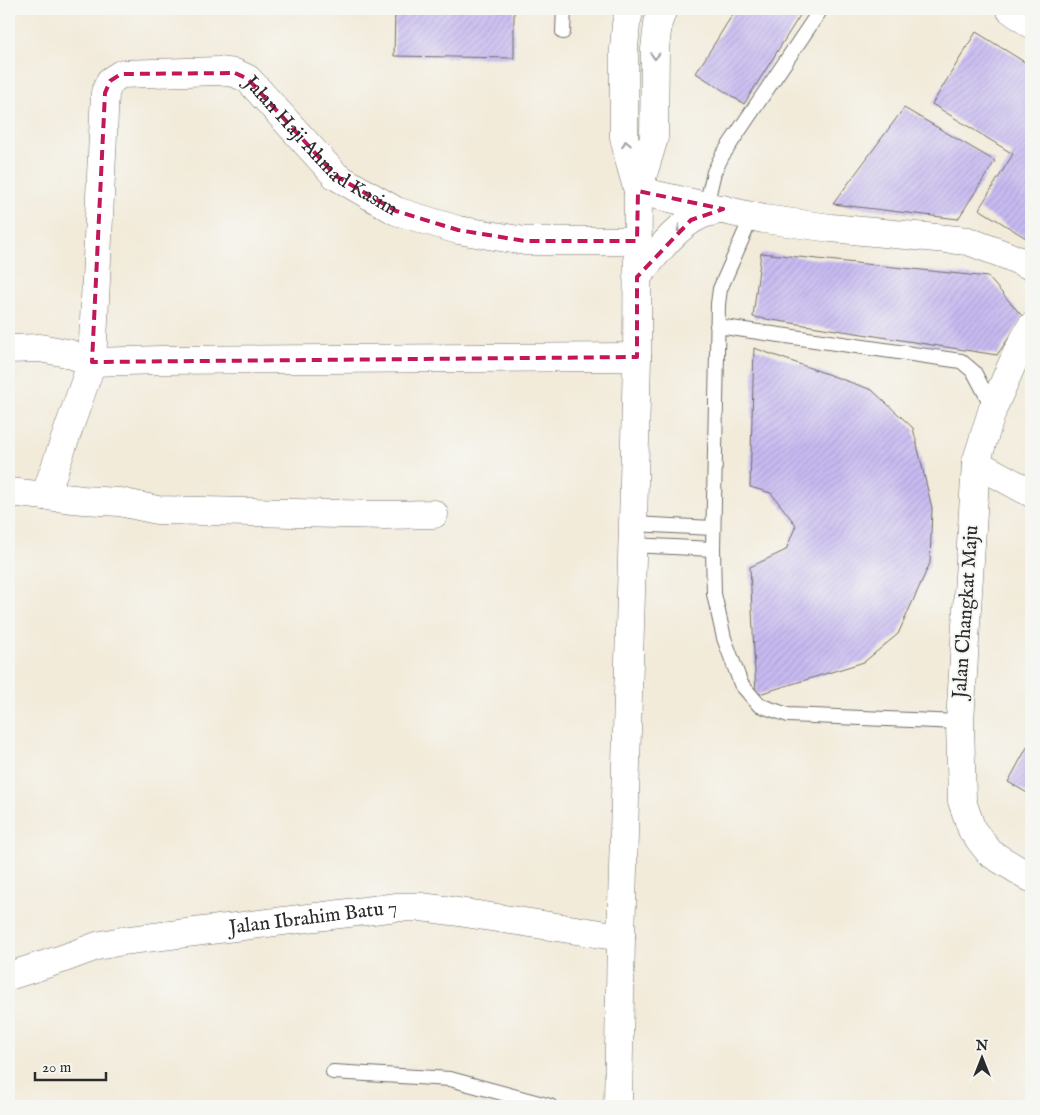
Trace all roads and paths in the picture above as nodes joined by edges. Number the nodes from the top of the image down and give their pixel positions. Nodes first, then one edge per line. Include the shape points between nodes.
1 (564, 9) edge
2 (630, 9) edge
3 (664, 9) edge
4 (821, 9) edge
5 (1010, 9) edge
6 (1031, 24) edge
7 (563, 32) dead end
8 (638, 191) junction
9 (715, 207) junction
10 (752, 216) junction
11 (637, 241) junction
12 (1031, 266) edge
13 (637, 277) junction
14 (717, 326) junction
15 (1031, 327) edge
16 (9, 348) edge
17 (637, 357) junction
18 (92, 362) junction
19 (993, 408) junction
20 (976, 463) junction
21 (9, 492) edge
22 (1031, 493) edge
23 (45, 496) junction
24 (434, 514) dead end
25 (713, 528) junction
26 (633, 534) junction
27 (713, 549) junction
28 (960, 722) junction
29 (1031, 878) edge
30 (621, 937) junction
31 (9, 976) edge
32 (333, 1072) dead end
33 (550, 1106) edge
34 (618, 1106) edge

1 - 7 lane
8 -> 2 street via 624,138 624,49
3 -> 8 street via 658,23 655,49 654,138
4 - 9 lane via 722,156 714,172
5 - 6 street
8 - 9 street
8 - 11 street
9 - 10 street
9 -> 13 street via 678,230
10 - 12 street via 831,228 968,241
10 - 14 lane via 720,289
11 - 13 street
11 - 18 street, Jalan Haji Ahmad Kasim via 525,241 458,230 405,214 336,176 248,79 219,71 121,74 110,81 106,93
13 - 17 street
14 - 19 lane via 961,361 974,372
14 - 25 lane
15 - 19 street, Jalan Changkat Maju
16 - 18 street via 40,348
17 - 18 street
17 - 26 street
18 - 23 street, Jalan Haji Ahmad Kasim
19 - 20 street, Jalan Changkat Maju
20 - 22 street
20 - 28 street, Jalan Changkat Maju
21 - 23 street
23 - 24 street via 120,502 157,510
25 - 26 lane
25 - 27 lane
26 - 27 lane
26 - 30 street
27 - 28 lane via 714,594 724,638 741,684 759,705 788,715
28 - 29 street, Jalan Changkat Maju via 962,801 972,830 990,853
30 - 31 street, Jalan Ibrahim Batu 7 via 452,911 397,908 122,941 97,946
30 - 34 street
32 - 33 lane via 450,1079

